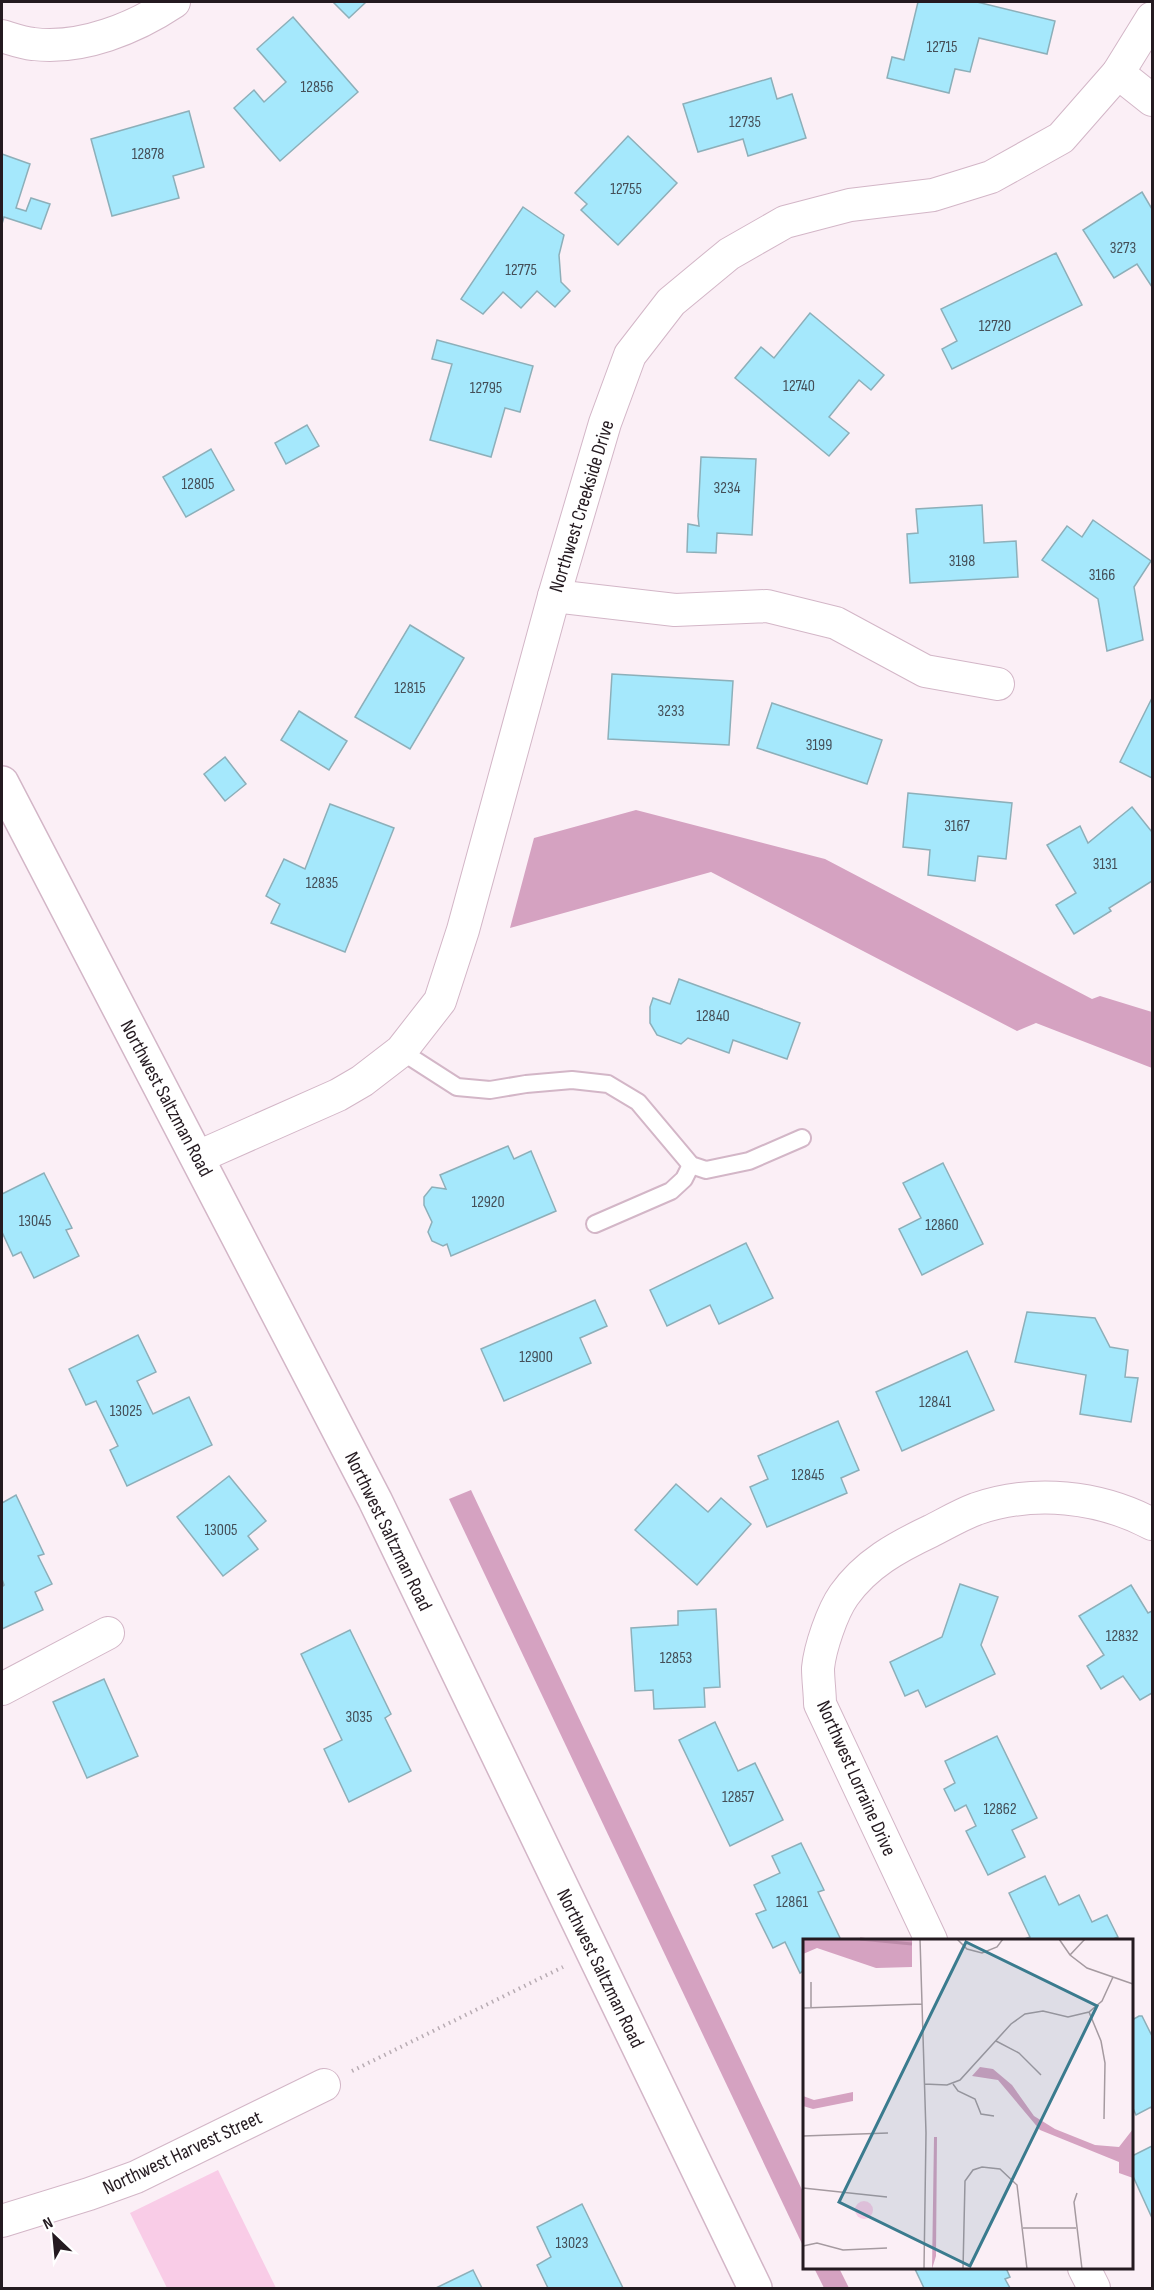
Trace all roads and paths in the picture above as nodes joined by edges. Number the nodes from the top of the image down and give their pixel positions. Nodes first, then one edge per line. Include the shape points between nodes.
1 (174, 2) edge
2 (1152, 18) edge
3 (2, 36) edge
4 (1118, 73) junction
5 (1152, 100) edge
6 (554, 596) junction
7 (998, 684) dead end
8 (2, 783) edge
9 (401, 1051) junction
10 (802, 1138) dead end
11 (198, 1157) junction
12 (692, 1165) junction
13 (595, 1224) dead end
14 (1152, 1524) edge
15 (108, 1632) dead end
16 (2, 1689) edge
17 (930, 1939) edge
18 (593, 1952) junction
19 (324, 2085) joint
20 (2, 2221) edge
21 (1084, 2269) edge
22 (755, 2289) edge
23 (1094, 2289) edge

1 - 3 street via 119,32 73,43 34,44
2 - 4 street, Northwest Creekside Drive
4 - 5 street
4 - 6 street, Northwest Creekside Drive via 1061,138 992,177 933,195 850,206 785,222 729,254 671,302 630,355 605,423
6 - 7 street via 675,610 767,606 836,623 925,671
6 - 9 street, Northwest Creekside Drive via 440,1001
8 - 11 main road, Northwest Saltzman Road
9 - 11 street, Northwest Creekside Drive via 338,1095
9 - 12 lane via 457,1087 490,1090 572,1080 608,1084 638,1102
10 - 12 lane via 749,1161 706,1170
11 - 18 main road, Northwest Saltzman Road via 375,1500
12 - 13 lane via 671,1191
14 - 17 street, Northwest Lorraine Drive via 1130,1512 1079,1499 1030,1497 976,1509 895,1548 864,1571 843,1597 826,1635 818,1667 820,1704
15 - 16 street
18 - 19 path
18 - 22 main road, Northwest Saltzman Road
19 - 20 street, Northwest Harvest Street via 136,2177
21 - 23 street

